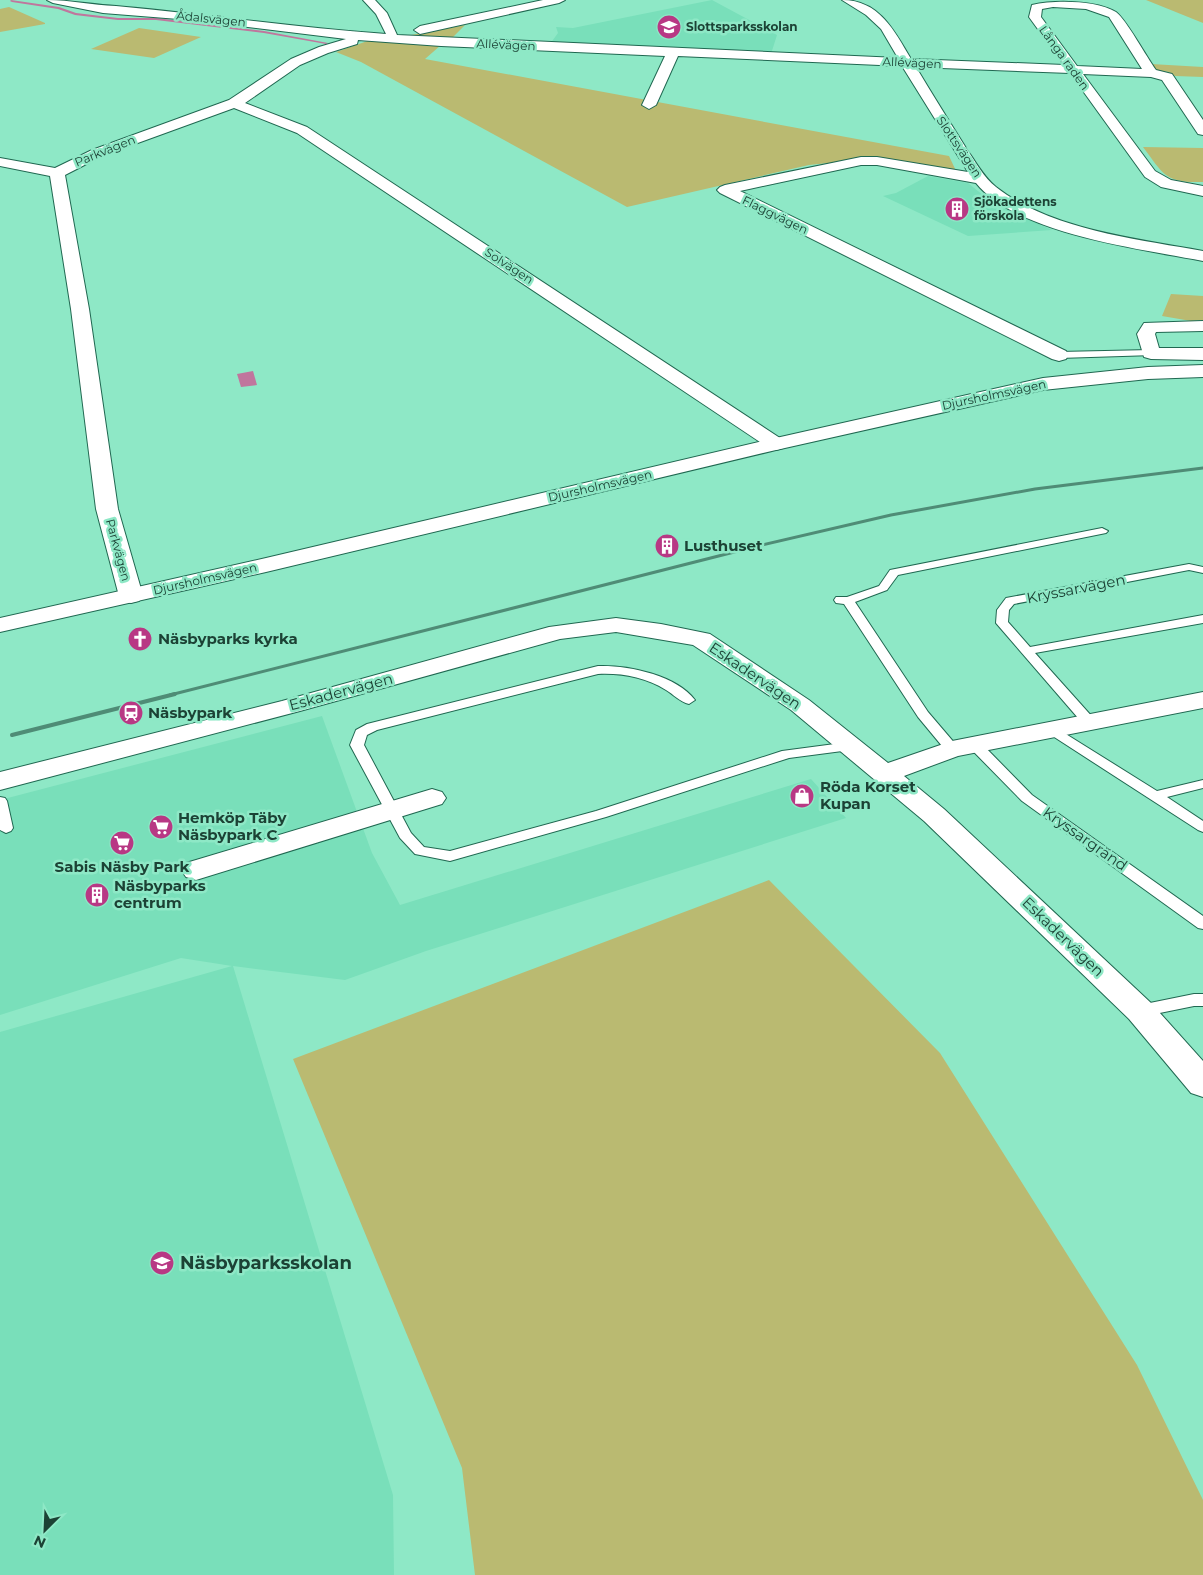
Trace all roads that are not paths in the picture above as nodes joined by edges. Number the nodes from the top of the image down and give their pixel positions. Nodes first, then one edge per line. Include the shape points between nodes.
1 (53, 0) edge
2 (369, 0) edge
3 (559, 0) edge
4 (848, 0) edge
5 (392, 34) junction
6 (368, 37) junction
7 (673, 53) junction
8 (907, 63) junction
9 (1072, 70) junction
10 (1151, 73) junction
11 (234, 103) junction
12 (650, 105) dead end
13 (1203, 131) edge
14 (0, 162) edge
15 (57, 173) junction
16 (980, 179) junction
17 (1203, 191) edge
18 (1203, 256) edge
19 (1203, 326) edge
20 (1151, 353) junction
21 (1203, 354) edge
22 (1059, 355) joint
23 (1203, 371) edge
24 (776, 444) junction
25 (1102, 532) dead end
26 (1203, 570) edge
27 (131, 596) junction
28 (1203, 619) edge
29 (0, 625) edge
30 (1027, 651) junction
31 (689, 700) dead end
32 (1203, 700) edge
33 (1090, 723) junction
34 (1053, 730) junction
35 (850, 746) junction
36 (964, 747) junction
37 (884, 774) junction
38 (0, 781) edge
39 (1203, 784) edge
40 (1155, 796) junction
41 (432, 798) dead end
42 (0, 801) edge
43 (392, 811) junction
44 (1203, 827) edge
45 (6, 828) dead end
46 (196, 870) dead end
47 (1203, 924) edge
48 (1203, 1000) edge
49 (1140, 1010) junction
50 (1203, 1084) edge

1 - 6 street, Ådalsvägen via 103,9
2 - 5 street via 381,13
3 - 5 street, Parkvägen via 449,25
4 - 8 street, Slottsvägen via 870,12 886,28
5 - 6 street, Parkvägen
6 - 7 street, Allévägen
6 - 11 street, Parkvägen via 306,58
7 - 8 street, Allévägen
7 - 12 street
8 - 9 street, Allévägen
8 - 16 street, Slottsvägen
9 - 10 street, Allévägen
9 - 10 street, Långa raden via 1035,17 1036,7 1065,3 1106,10 1113,15
9 - 17 street, Långa raden via 1150,174 1166,184
10 - 13 street, Långa raden via 1167,77
11 - 15 street, Parkvägen via 97,152
11 - 24 street, Solvägen via 302,130
14 - 15 street
15 - 27 street, Parkvägen via 80,309 107,509
16 - 18 street, Slottsvägen via 998,195 1026,212 1072,229
16 - 22 street, Flaggvägen via 861,160 725,190
19 - 20 street via 1150,327 1146,334
20 - 21 street
20 - 22 lane
23 - 24 street, Djursholmsvägen via 1043,384
24 - 27 street, Djursholmsvägen
25 - 36 lane, Kryssargränd via 894,572 884,588 844,600 923,714
26 - 30 lane, Kryssarvägen via 1189,567 1010,601 1001,616 1002,623
27 - 29 street, Djursholmsvägen
28 - 30 lane
30 - 33 lane, Kryssarvägen
31 - 43 lane via 673,686 638,673 614,669 583,673 372,727 361,733 357,745
32 - 33 street
33 - 34 street
34 - 36 street
34 - 40 lane
35 - 37 street, Eskadervägen
35 - 38 street, Eskadervägen via 800,705 702,639 616,625 558,632
35 - 43 lane via 787,754 601,814 450,856 420,851 405,835
36 - 37 street
36 - 47 lane, Kryssargränd via 1027,798
37 - 49 street, Eskadervägen via 934,815
39 - 40 lane
40 - 44 lane
41 - 43 street
42 - 45 lane
43 - 46 street
48 - 49 lane
49 - 50 street, Eskadervägen

